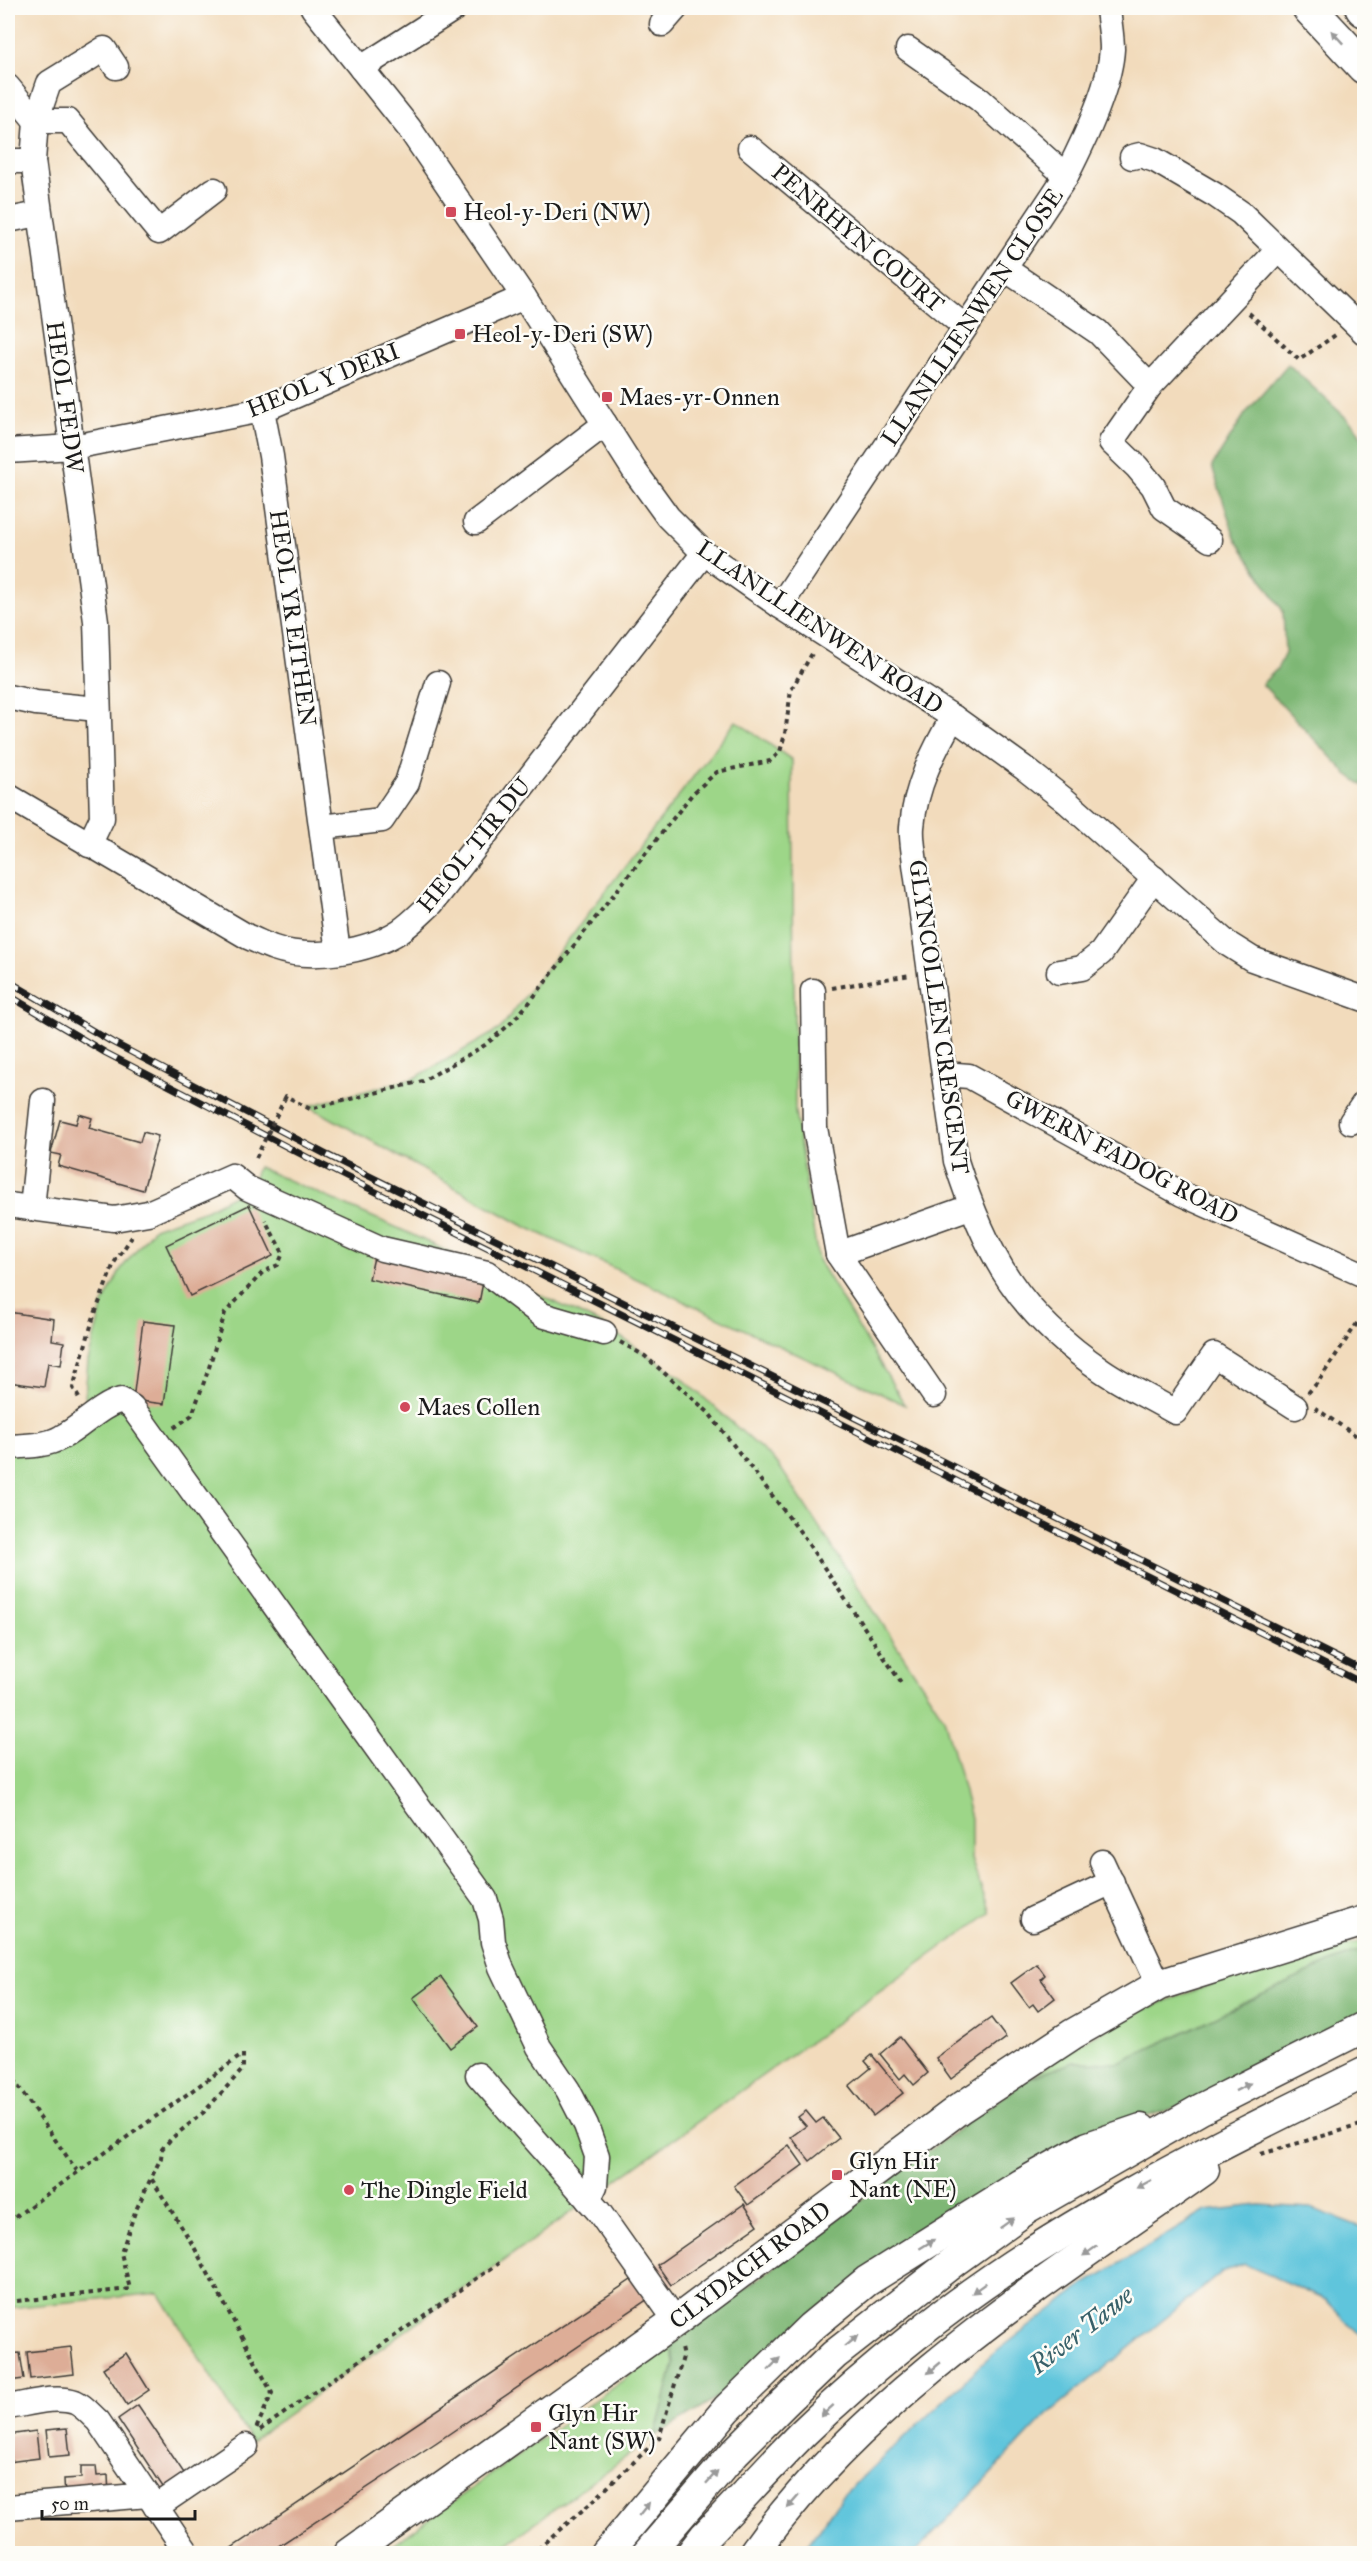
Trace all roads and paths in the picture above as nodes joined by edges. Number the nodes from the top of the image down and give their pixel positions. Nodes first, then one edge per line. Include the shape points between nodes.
1 (313, 8) edge
2 (455, 8) edge
3 (1108, 8) edge
4 (1309, 8) edge
5 (908, 49) dead end
6 (116, 67) dead end
7 (1365, 67) edge
8 (361, 68) junction
9 (8, 87) edge
10 (36, 121) junction
11 (751, 148) dead end
12 (1132, 157) dead end
13 (8, 161) edge
14 (33, 161) junction
15 (1066, 176) junction
16 (214, 190) dead end
17 (39, 214) junction
18 (8, 220) edge
19 (1278, 250) junction
20 (1005, 269) junction
21 (524, 297) junction
22 (1233, 298) junction
23 (965, 327) junction
24 (1359, 327) edge
25 (1150, 386) junction
26 (262, 410) junction
27 (605, 424) junction
28 (73, 447) junction
29 (8, 451) edge
30 (476, 522) dead end
31 (1210, 540) dead end
32 (704, 553) junction
33 (780, 606) junction
34 (825, 634) junction
35 (438, 683) dead end
36 (8, 697) edge
37 (99, 709) junction
38 (953, 717) junction
39 (8, 796) edge
40 (322, 827) junction
41 (89, 845) junction
42 (1154, 878) junction
43 (338, 952) junction
44 (930, 972) junction
45 (1059, 972) dead end
46 (813, 991) joint
47 (1365, 999) edge
48 (944, 1074) junction
49 (43, 1101) dead end
50 (256, 1158) dead end
51 (240, 1182) junction
52 (8, 1205) edge
53 (970, 1207) junction
54 (32, 1208) junction
55 (148, 1213) junction
56 (838, 1254) junction
57 (1365, 1275) edge
58 (1365, 1313) edge
59 (604, 1333) joint
60 (934, 1395) dead end
61 (1295, 1407) junction
62 (94, 1415) junction
63 (156, 1441) junction
64 (1365, 1441) edge
65 (8, 1447) edge
66 (902, 1684) dead end
67 (1033, 1919) dead end
68 (1365, 1922) edge
69 (1159, 1985) junction
70 (1365, 2027) edge
71 (8, 2072) edge
72 (1365, 2073) edge
73 (477, 2075) dead end
74 (1292, 2108) junction
75 (1201, 2109) junction
76 (77, 2170) junction
77 (151, 2178) junction
78 (588, 2200) junction
79 (8, 2222) edge
80 (499, 2263) dead end
81 (8, 2302) edge
82 (676, 2321) junction
83 (8, 2407) edge
84 (246, 2446) dead end
85 (152, 2501) junction
86 (8, 2507) edge
87 (188, 2553) edge
88 (349, 2553) edge
89 (531, 2553) edge
90 (606, 2553) edge
91 (647, 2553) edge
92 (691, 2553) edge
93 (753, 2553) edge

1 - 8 street, LLANLLIENWEN ROAD
2 - 8 street
3 - 15 street, LLANLLIENWEN CLOSE via 1112,50 1103,87 1087,135
7 -> 4 highway
5 - 15 street via 982,93
6 - 10 street, HEOL FEDW via 104,49 49,83
8 - 21 street, LLANLLIENWEN ROAD via 409,128
9 - 10 street
10 - 14 street, HEOL FEDW
10 - 16 street via 68,121 159,232
11 - 23 street, PENRHYN COURT
12 - 19 street via 1140,154 1155,160 1215,195 1241,213
13 - 14 street
14 - 17 street, HEOL FEDW
15 - 20 street, LLANLLIENWEN CLOSE
17 - 18 street
17 - 28 street, HEOL FEDW
19 - 22 street
19 - 24 street
20 - 23 street, LLANLLIENWEN CLOSE
20 - 25 street via 1098,332
21 - 26 street, HEOL Y DERI
21 - 27 street, LLANLLIENWEN ROAD
22 - 24 path via 1299,360
22 - 25 street
23 - 33 street, LLANLLIENWEN CLOSE
25 - 31 street via 1112,442 1153,486 1164,508
26 - 28 street, HEOL Y DERI
26 - 40 street, HEOL YR EITHEN
27 - 30 street
27 - 32 street, LLANLLIENWEN ROAD via 668,517
28 - 29 street, HEOL Y DERI
28 - 37 street, HEOL FEDW via 96,621
32 - 33 street, LLANLLIENWEN ROAD
32 - 43 street, HEOL TIR DU via 432,903 392,935 368,947
33 - 34 street, LLANLLIENWEN ROAD
34 - 38 street, LLANLLIENWEN ROAD
34 - 50 path, bridge via 791,690 780,752 770,761 717,772 693,793 509,1025 484,1045 423,1081 310,1109 286,1096
35 - 40 street via 407,783 382,820
36 - 37 street via 36,704
37 - 41 street, HEOL FEDW via 102,818
38 - 42 street, LLANLLIENWEN ROAD via 1066,801
38 - 44 street, GLYNCOLLEN CRESCENT via 934,751 919,791 912,827
39 - 41 street, HEOL TIR DU
40 - 43 street, HEOL YR EITHEN
41 - 43 street, HEOL TIR DU via 274,949
42 - 45 street via 1101,953 1082,968
42 - 47 street, LLANLLIENWEN ROAD via 1228,944 1252,959
44 - 46 path
44 - 48 street, GLYNCOLLEN CRESCENT
46 - 56 street via 815,1128
48 - 53 street, GLYNCOLLEN CRESCENT via 956,1161
48 - 57 street, GWERN FADOG ROAD via 969,1076 1182,1194
49 - 54 street
51 - 55 street
51 - 59 street via 382,1249 487,1273 542,1315
51 - 63 path via 283,1253 278,1265 263,1272 225,1313 192,1415
52 - 54 street
53 - 56 street
53 - 61 street, GLYNCOLLEN CRESCENT via 992,1256 1015,1289 1042,1321 1105,1373 1175,1412 1214,1355
54 - 55 street via 114,1219
55 - 62 path via 114,1263 73,1388
56 - 60 street
58 - 61 path via 1318,1382
59 - 66 path via 645,1356 708,1412 801,1533
61 - 64 path via 1307,1403
62 - 63 street via 121,1400 132,1407
62 - 65 street via 61,1438
63 - 78 street via 485,1899 501,1967 539,2047 586,2125 597,2156 595,2186
67 - 69 street via 1107,1872
68 - 69 main road, CLYDACH ROAD
69 - 82 main road, CLYDACH ROAD via 1073,2034 959,2109
75 -> 70 main road
71 - 76 path
72 - 74 main road
73 - 78 street
74 -> 92 main road via 1141,2185 1053,2238 912,2337 805,2431
74 -> 93 main road via 1003,2312 938,2364 832,2458
90 -> 75 main road via 727,2409 811,2327 867,2281 1088,2147
91 -> 75 main road via 735,2452 834,2355 889,2310 1025,2210
76 - 77 path via 243,2054 243,2069 204,2112 172,2138 162,2150
76 - 79 path
77 - 80 path via 194,2247 272,2393 253,2435
77 - 81 path via 121,2253 130,2289
78 - 82 street
82 - 88 main road, CLYDACH ROAD
82 - 89 path via 683,2357 659,2438
83 - 85 street via 62,2400 76,2403 98,2421
84 - 85 street
85 - 86 street
85 - 87 street

